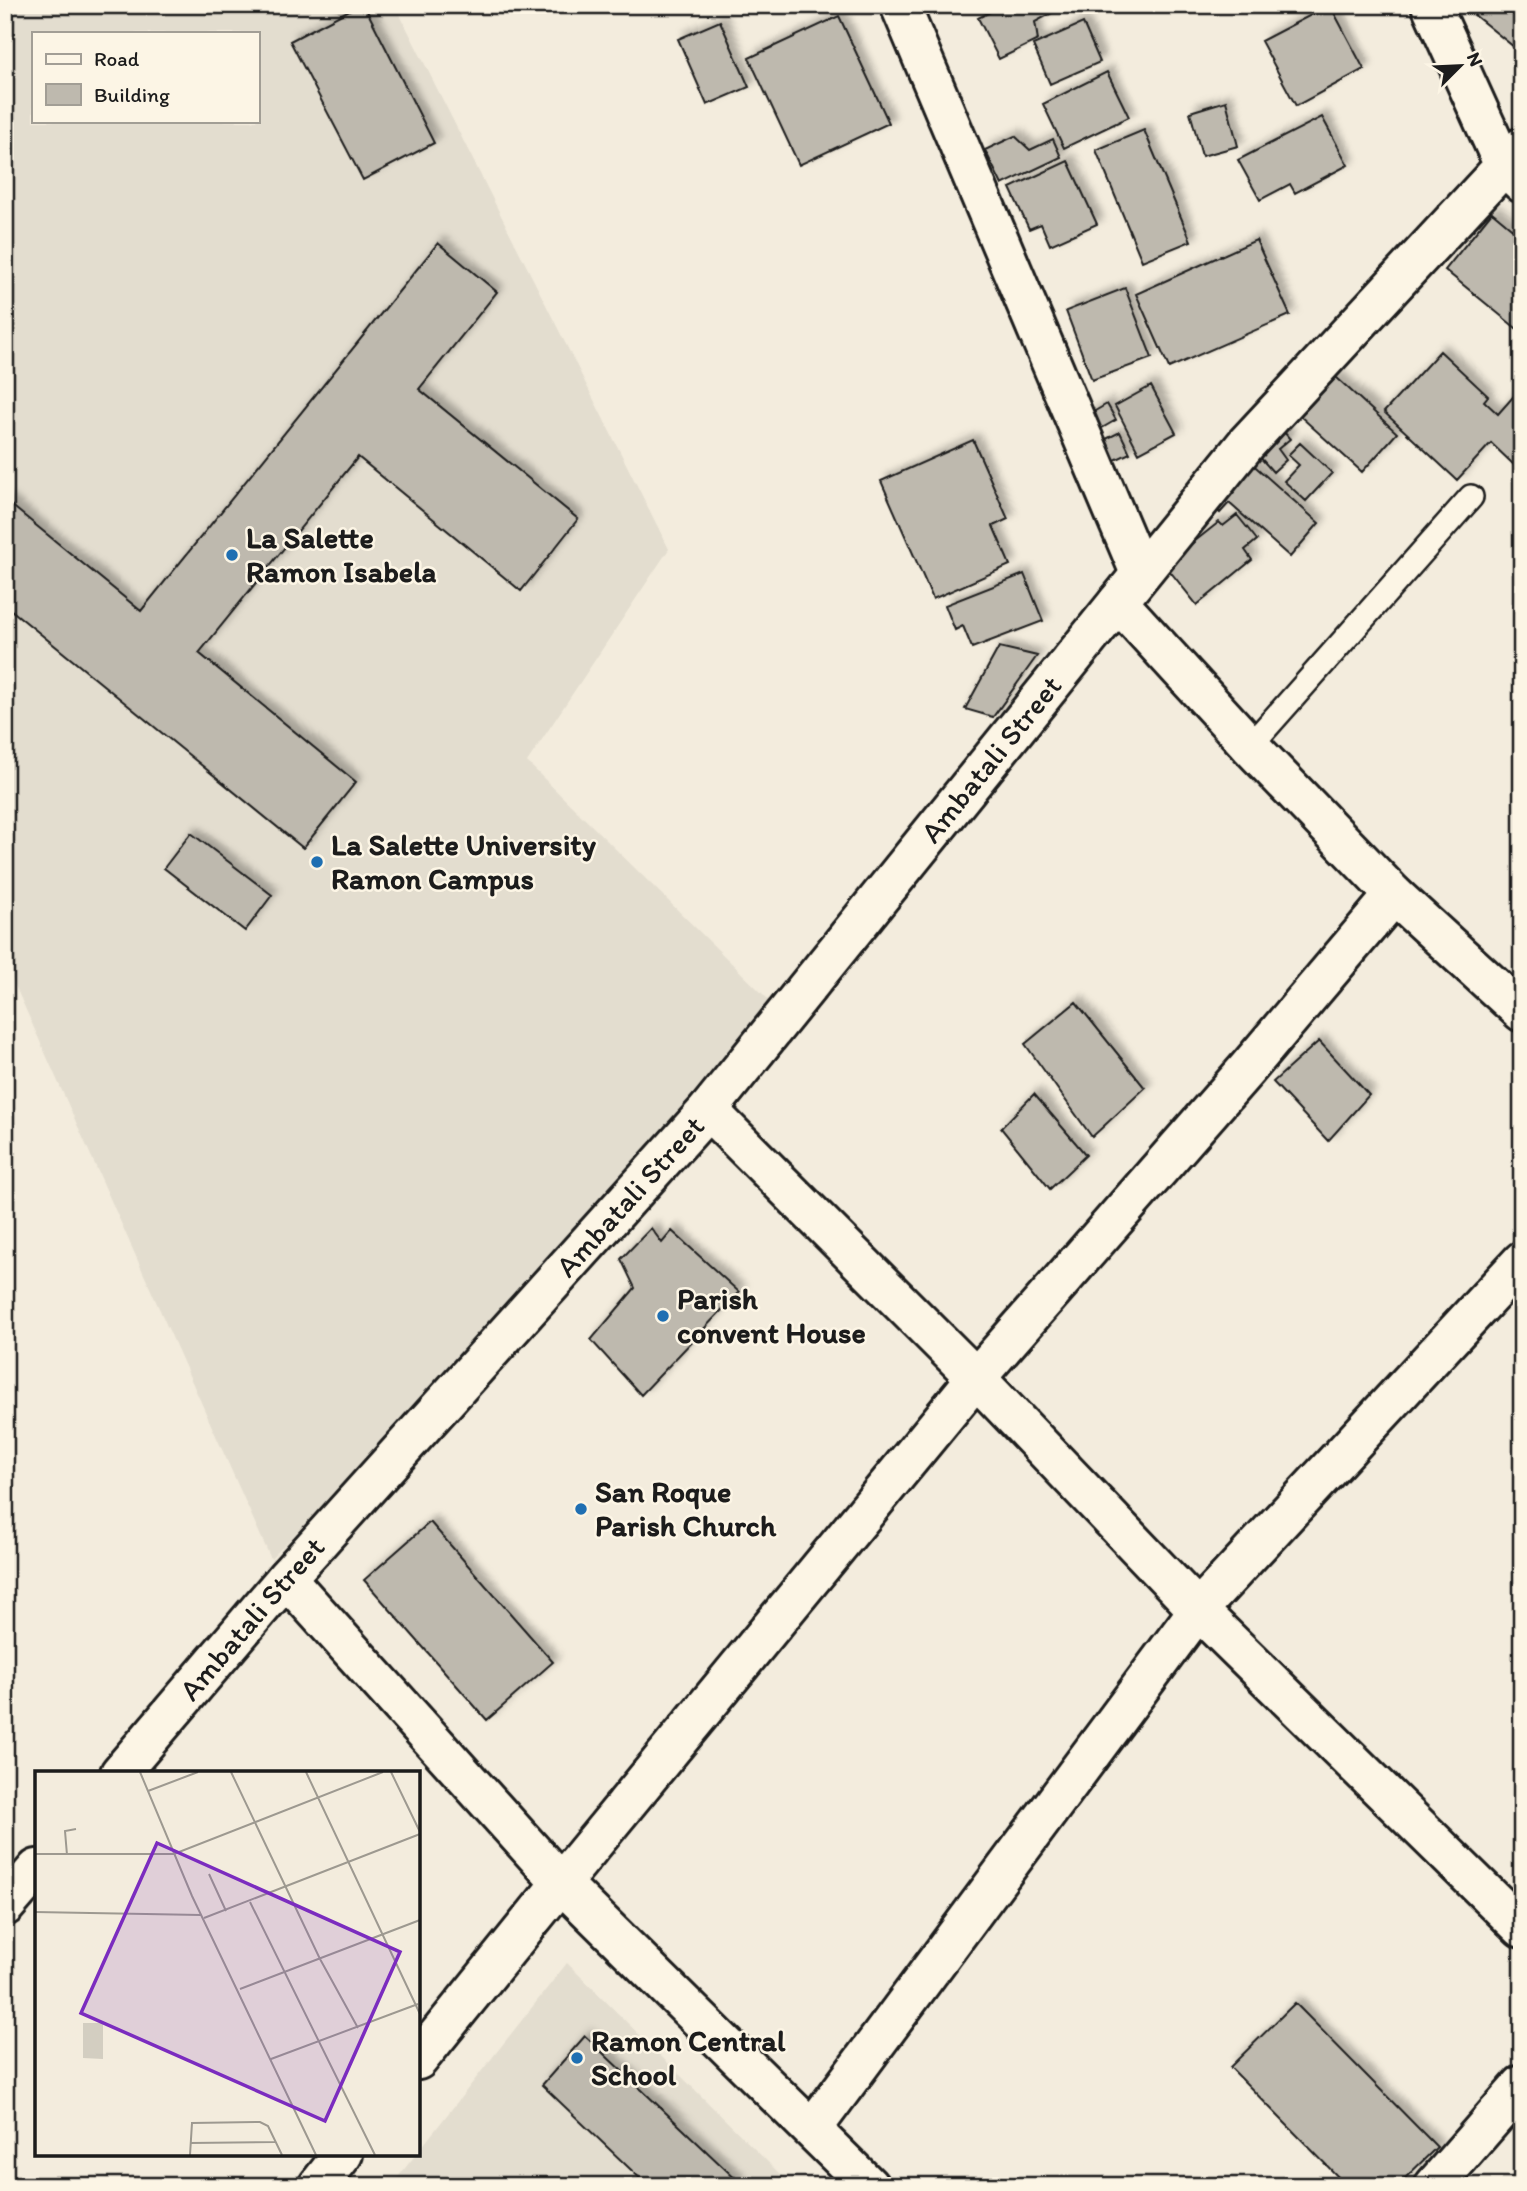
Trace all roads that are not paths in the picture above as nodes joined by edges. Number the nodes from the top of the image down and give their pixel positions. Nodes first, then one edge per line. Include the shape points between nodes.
1 (900, 5) edge
2 (1432, 5) edge
3 (1516, 166) edge
4 (1471, 497) dead end
5 (1129, 587) junction
6 (1250, 746) junction
7 (1394, 895) junction
8 (1522, 1012) edge
9 (708, 1110) junction
10 (1522, 1261) edge
11 (976, 1378) junction
12 (286, 1578) junction
13 (1198, 1610) junction
14 (122, 1771) edge
15 (35, 1871) edge
16 (561, 1883) junction
17 (5, 1906) edge
18 (1522, 1927) edge
19 (420, 2058) edge
20 (1522, 2085) edge
21 (813, 2128) junction
22 (341, 2156) edge
23 (318, 2186) edge
24 (869, 2186) edge
25 (1434, 2186) edge

1 - 5 street
2 - 3 street
3 - 5 street, Ambatali Street via 1246,443
4 - 6 lane
5 - 6 street
5 - 9 street, Ambatali Street
6 - 7 street
7 - 8 street
7 - 11 street
9 - 11 street
9 - 12 street, Ambatali Street
10 - 13 street
11 - 13 street
11 - 16 street
12 - 14 street, Ambatali Street
12 - 16 street
13 - 18 street
13 - 21 street
15 - 17 street
16 - 19 street
16 - 21 street
20 - 25 street
21 - 24 street
22 - 23 street

